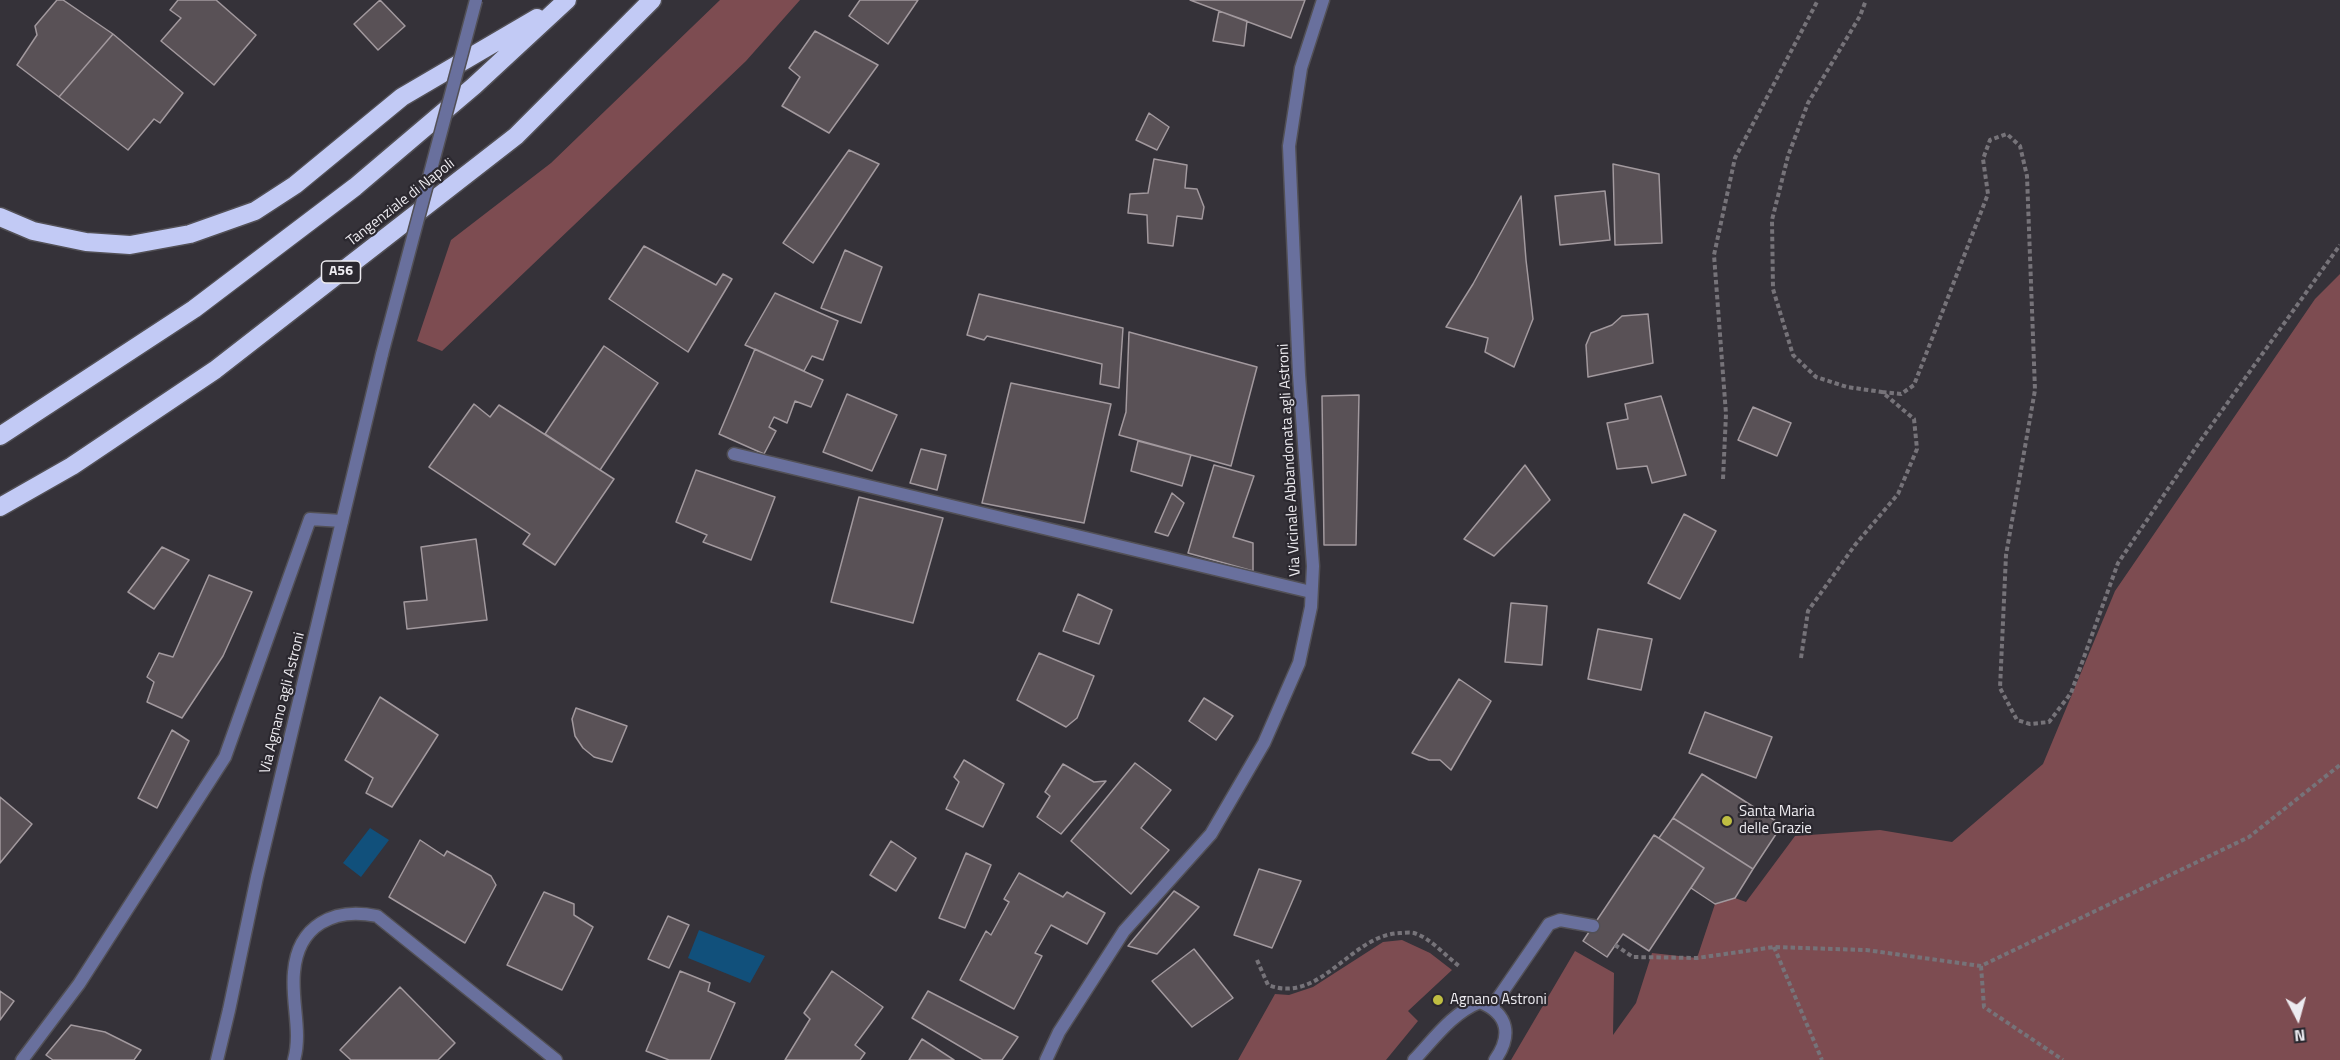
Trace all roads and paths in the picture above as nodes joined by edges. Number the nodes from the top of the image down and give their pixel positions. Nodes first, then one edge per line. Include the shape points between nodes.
1 (476, 0) edge
2 (567, 0) edge
3 (652, 0) edge
4 (1323, 0) edge
5 (1818, 0) edge
6 (1866, 0) edge
7 (0, 217) edge
8 (2340, 245) edge
9 (1882, 392) junction
10 (0, 436) edge
11 (734, 454) dead end
12 (1724, 480) dead end
13 (0, 507) edge
14 (342, 521) junction
15 (1311, 592) junction
16 (1801, 658) dead end
17 (2340, 765) edge
18 (1593, 926) dead end
19 (1615, 945) dead end
20 (1774, 947) junction
21 (1257, 960) dead end
22 (1459, 966) dead end
23 (1981, 966) junction
24 (1492, 1007) junction
25 (1045, 1058) edge
26 (22, 1060) edge
27 (217, 1060) edge
28 (294, 1060) edge
29 (556, 1060) edge
30 (1414, 1060) edge
31 (1495, 1060) edge
32 (1822, 1060) edge
33 (2063, 1060) edge

1 - 14 street, Via Agnano agli Astroni, bridge
2 - 7 highway via 402,97 295,185 255,212 190,234 130,245 86,242 33,231
2 - 10 highway via 355,187 194,309
3 - 13 highway, Tangenziale di Napoli / A56 via 516,136 253,341 72,466
4 - 15 street, Via Vicinale Abbandonata agli Astroni via 1301,68 1289,146 1299,375 1313,566
5 - 12 path via 1736,158 1714,255 1726,414
6 - 9 path via 1808,103 1788,156 1772,220 1773,289 1793,355 1816,377
8 - 9 path via 2118,563 2071,693 2049,722 2030,724 2017,720 2000,688 2006,555 2035,390 2027,176 2020,146 2007,134 1990,140 1983,159 1988,194 1914,385 1901,393
9 - 16 path via 1914,419 1917,449 1898,494 1808,611
11 - 15 street
14 - 26 street via 310,519 225,757 79,984
14 - 27 street, Via Agnano agli Astroni via 256,877
15 - 25 street, Via Vicinale Abbandonata agli Astroni via 1299,663 1264,743 1211,834 1124,931
17 - 23 path via 2249,837
18 - 24 street via 1560,920 1550,924
19 - 20 path via 1633,957 1697,958
20 - 23 path via 1866,950
20 - 32 path
21 - 22 path via 1268,985 1282,990 1302,987 1387,934 1413,933
23 - 33 path via 1984,1007
24 - 30 street via 1480,1002 1461,1012
24 - 31 street via 1505,1026 1505,1044
28 - 29 street via 298,1048 294,971 299,948 314,926 345,913 377,916

